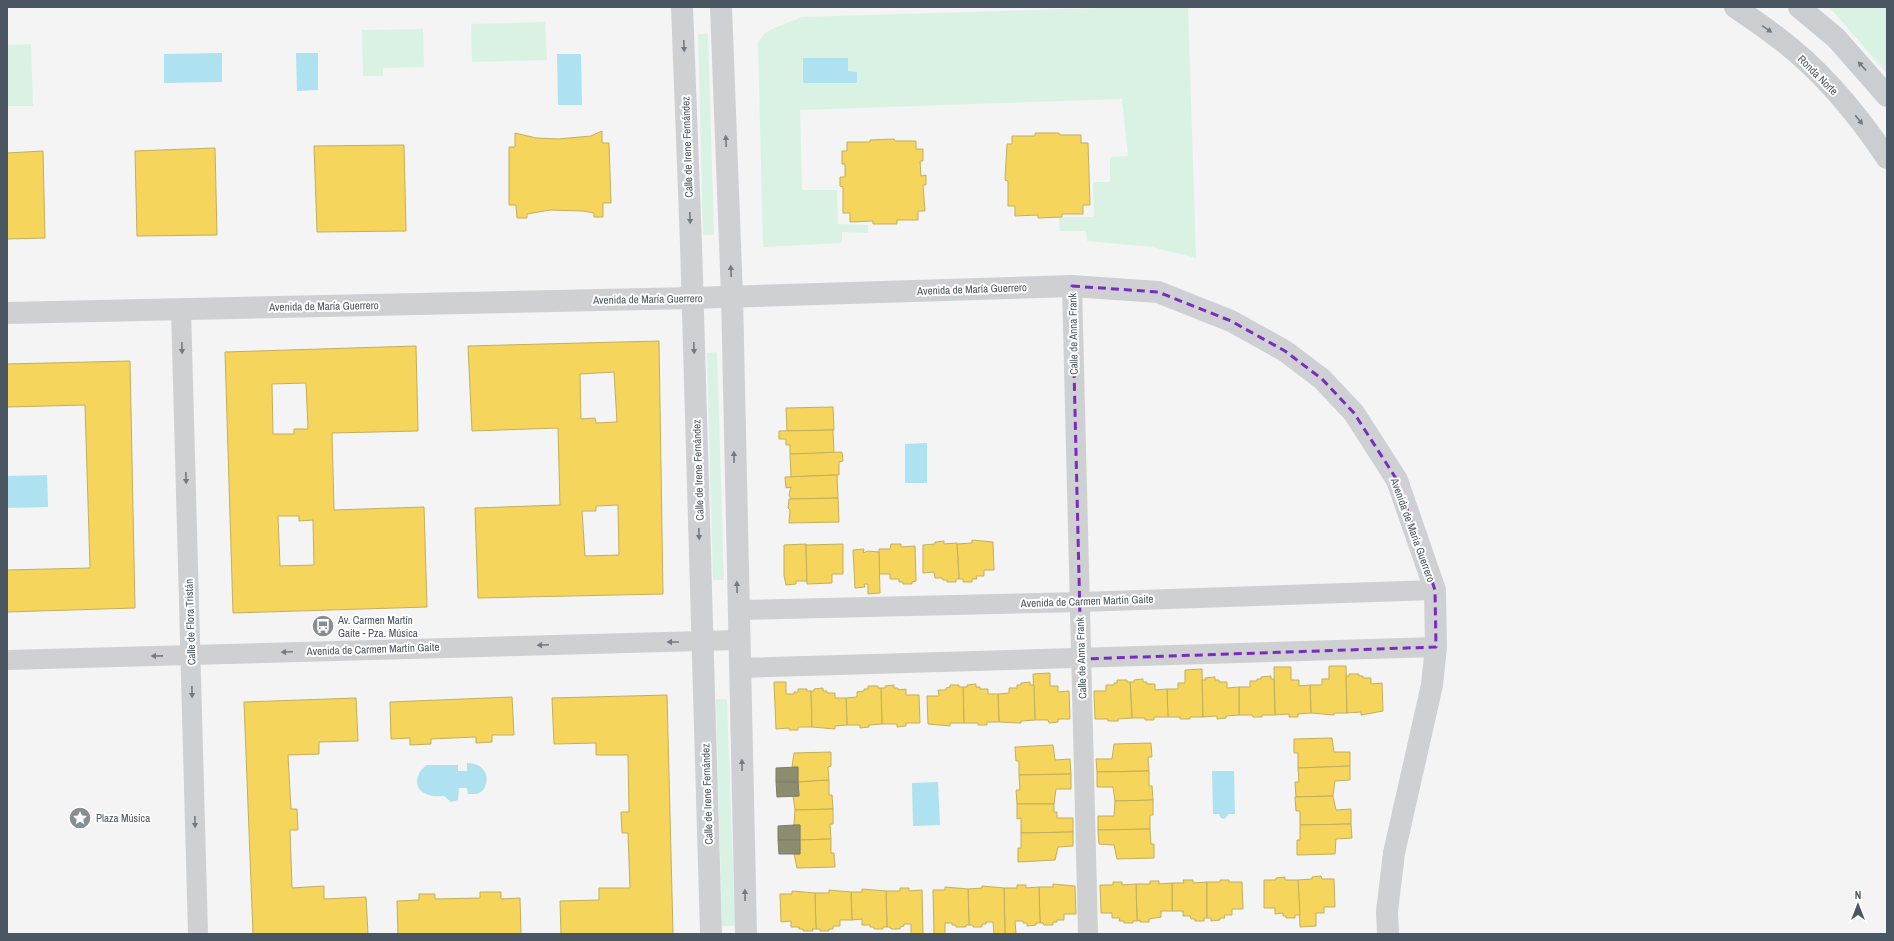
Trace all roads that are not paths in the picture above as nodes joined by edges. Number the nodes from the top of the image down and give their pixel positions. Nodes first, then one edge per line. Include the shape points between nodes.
1 (682, 7) edge
2 (721, 7) edge
3 (1735, 7) edge
4 (1799, 7) edge
5 (1887, 96) edge
6 (1887, 158) edge
7 (1072, 286) junction
8 (732, 296) junction
9 (692, 298) junction
10 (182, 309) junction
11 (7, 313) edge
12 (1435, 590) junction
13 (1080, 602) junction
14 (738, 610) junction
15 (740, 640) junction
16 (702, 642) junction
17 (1436, 648) junction
18 (191, 656) junction
19 (1081, 659) junction
20 (7, 660) edge
21 (741, 668) junction
22 (198, 934) edge
23 (711, 934) edge
24 (746, 934) edge
25 (1088, 934) edge
26 (1388, 934) edge

1 -> 9 street, Calle de Irene Fernández
8 -> 2 street
3 -> 6 main road, Ronda Norte via 1778,37 1820,76 1861,122
5 -> 4 main road via 1836,38
7 - 8 street, Avenida de María Guerrero
7 - 12 street, Avenida de María Guerrero via 1158,292 1232,321 1285,351 1322,379 1354,413 1397,480
7 - 13 street, Calle de Anna Frank
8 - 9 street, Avenida de María Guerrero
14 -> 8 street
9 - 10 street, Avenida de María Guerrero
9 -> 16 street, Calle de Irene Fernández
10 - 11 street, Avenida de María Guerrero
10 -> 18 street, Calle de Flora Tristán
12 - 13 street, Avenida de Carmen Martín Gaite
12 - 17 street, Avenida de María Guerrero
13 - 14 street, Avenida de Carmen Martín Gaite
13 - 19 street, Calle de Anna Frank
14 - 15 street
15 - 16 street, Avenida de Carmen Martín Gaite
15 - 21 street
16 -> 18 street, Avenida de Carmen Martín Gaite
16 - 23 street, Calle de Irene Fernández
17 - 19 street
17 - 26 street, Avenida de María Guerrero via 1432,685 1394,853 1387,911
18 -> 20 street, Avenida de Carmen Martín Gaite
18 -> 22 street, Calle de Flora Tristán
19 - 21 street
19 - 25 street, Calle de Anna Frank
24 -> 21 street

